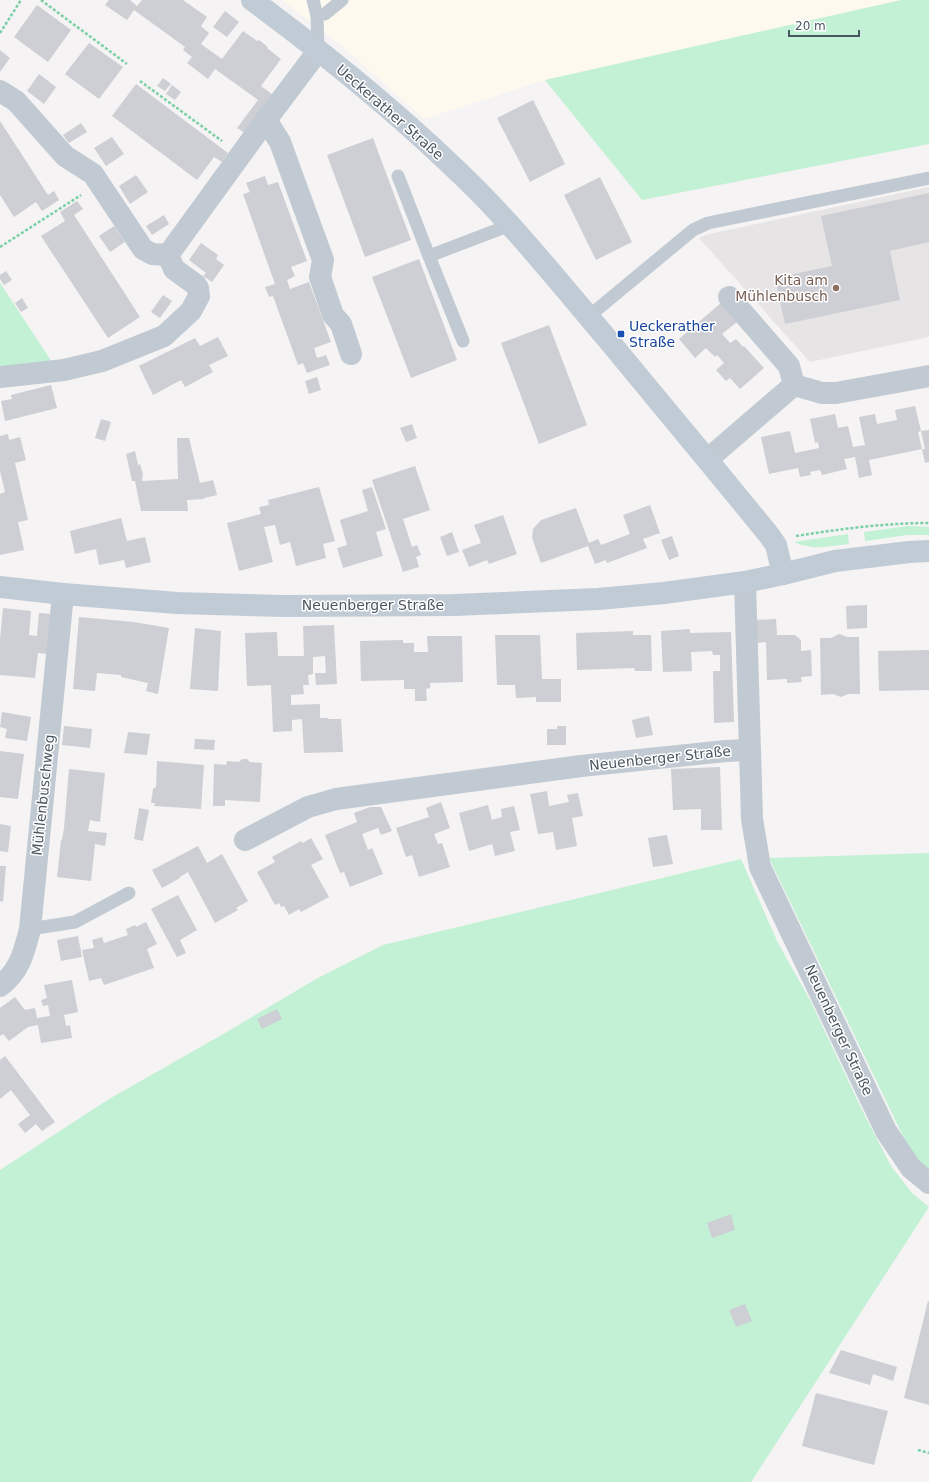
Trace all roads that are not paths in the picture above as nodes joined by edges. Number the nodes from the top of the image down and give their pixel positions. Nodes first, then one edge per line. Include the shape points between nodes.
1 (252, 0) edge
2 (313, 0) edge
3 (342, 0) edge
4 (325, 14) dead end
5 (318, 51) junction
6 (0, 91) edge
7 (266, 120) junction
8 (398, 176) dead end
9 (929, 178) edge
10 (510, 225) junction
11 (168, 255) junction
12 (429, 256) junction
13 (729, 297) dead end
14 (588, 317) junction
15 (463, 341) dead end
16 (351, 354) dead end
17 (929, 376) edge
18 (0, 377) edge
19 (794, 385) junction
20 (708, 459) junction
21 (929, 551) edge
22 (783, 574) junction
23 (745, 582) junction
24 (0, 587) edge
25 (63, 594) junction
26 (750, 750) junction
27 (244, 840) dead end
28 (129, 893) dead end
29 (30, 929) junction
30 (0, 986) edge
31 (929, 1183) edge

1 - 5 street, Ueckerather Straße
2 - 5 lane via 317,16
3 - 4 lane
5 - 7 street
5 - 10 street, Ueckerather Straße via 403,120
6 - 11 street via 16,101 57,149 93,174 143,249 152,254
7 - 11 street
7 - 16 street via 280,142 323,260 320,277 333,315 341,324
8 - 12 lane
9 - 14 lane via 708,223 693,230
10 - 12 lane
10 - 14 street, Ueckerather Straße
11 - 18 street via 174,269 196,285 199,296 191,311 164,336 102,361 64,370
12 - 15 lane
13 - 19 street via 789,366
14 - 20 street, Ueckerather Straße
17 - 19 street via 836,393 822,393
19 - 20 street
20 - 22 street, Ueckerather Straße via 769,535 776,546
21 - 22 street, Neuenberger Straße via 835,561
22 - 23 street, Neuenberger Straße
23 - 25 street, Neuenberger Straße via 598,599 454,605 230,605
23 - 26 street, Neuenberger Straße
24 - 25 street, Neuenberger Straße
25 - 29 street, Mühlenbuschweg
26 - 27 street, Neuenberger Straße via 581,766 336,799 308,807
26 - 31 street, Neuenberger Straße via 752,819 760,867 886,1131 911,1168
28 - 29 lane via 75,922
29 - 30 street, Mühlenbuschweg via 23,955 14,974

